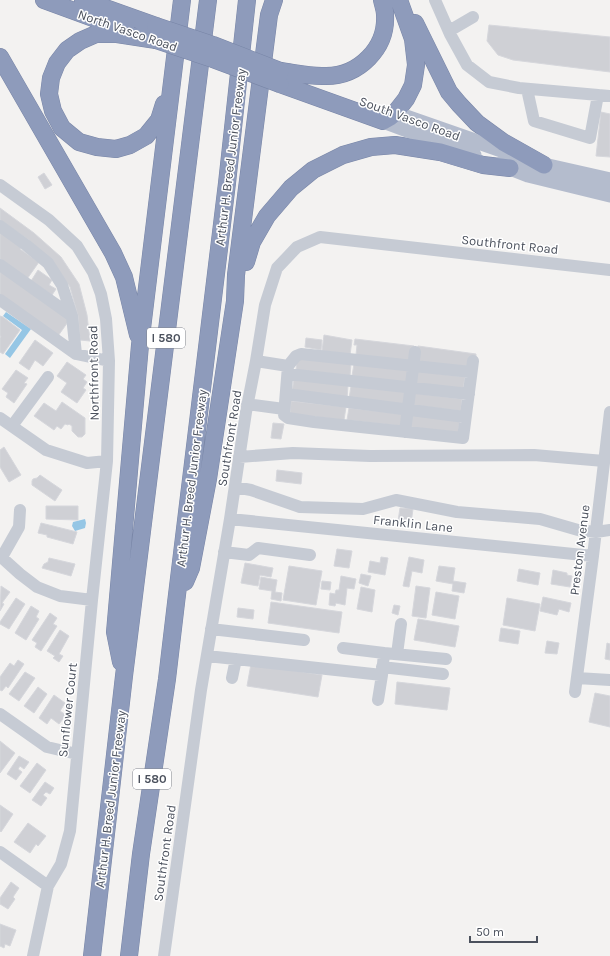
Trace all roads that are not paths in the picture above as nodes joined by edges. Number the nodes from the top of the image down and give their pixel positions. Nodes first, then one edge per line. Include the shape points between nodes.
1 (44, 0) edge
2 (83, 0) edge
3 (104, 0) edge
4 (182, 0) edge
5 (208, 0) edge
6 (247, 0) edge
7 (274, 0) edge
8 (382, 0) edge
9 (400, 0) edge
10 (435, 0) edge
11 (473, 17) dead end
12 (448, 31) junction
13 (156, 33) junction
14 (213, 52) joint
15 (0, 57) edge
16 (280, 77) junction
17 (172, 88) junction
18 (527, 89) junction
19 (598, 95) junction
20 (610, 96) edge
21 (389, 117) junction
22 (544, 165) junction
23 (510, 168) junction
24 (610, 180) edge
25 (0, 185) edge
26 (610, 195) edge
27 (0, 226) edge
28 (0, 265) edge
29 (610, 270) edge
30 (0, 300) edge
31 (235, 301) junction
32 (72, 316) junction
33 (140, 345) junction
34 (415, 352) dead end
35 (76, 354) junction
36 (109, 361) junction
37 (256, 361) junction
38 (413, 366) junction
39 (288, 370) junction
40 (48, 377) dead end
41 (410, 387) junction
42 (286, 394) junction
43 (468, 394) junction
44 (247, 404) junction
45 (284, 409) junction
46 (408, 410) junction
47 (610, 412) edge
48 (465, 417) junction
49 (0, 418) edge
50 (12, 426) junction
51 (405, 432) junction
52 (239, 457) junction
53 (107, 461) junction
54 (604, 461) junction
55 (235, 487) junction
56 (20, 510) dead end
57 (230, 519) junction
58 (610, 530) edge
59 (596, 532) junction
60 (224, 552) junction
61 (310, 556) dead end
62 (593, 556) junction
63 (1, 557) edge
64 (92, 600) junction
65 (176, 602) junction
66 (401, 624) dead end
67 (211, 629) junction
68 (304, 640) dead end
69 (343, 648) dead end
70 (384, 653) junction
71 (397, 654) junction
72 (207, 656) junction
73 (236, 659) junction
74 (446, 659) dead end
75 (382, 671) junction
76 (443, 674) dead end
77 (124, 676) junction
78 (232, 678) dead end
79 (577, 678) junction
80 (610, 680) edge
81 (575, 692) dead end
82 (378, 700) dead end
83 (0, 714) edge
84 (77, 754) junction
85 (0, 852) edge
86 (48, 886) junction
87 (33, 956) edge
88 (92, 956) edge
89 (129, 956) edge
90 (164, 956) edge

1 - 13 highway, North Vasco Road
2 - 13 highway, North Vasco Road
3 - 13 highway via 138,13
4 - 17 highway
5 - 77 highway, Arthur H. Breed Junior Freeway / I 580
6 - 65 highway, Arthur H. Breed Junior Freeway / I 580
7 - 31 highway via 269,15 236,275
8 - 16 highway via 385,14 384,32 373,53 363,64 338,75
9 - 21 highway via 413,39 416,65 413,85 406,99
9 - 22 highway via 420,31 449,92 459,104 477,123 503,142
10 - 12 street
11 - 12 street
12 - 18 street via 467,65 489,82
13 - 14 highway, North Vasco Road, bridge
13 - 17 highway via 96,34 67,50 57,63 51,78 49,94 53,111 62,128 79,142 97,147 116,148 130,145 146,136 159,120
14 - 16 highway, South Vasco Road, bridge
15 - 33 highway via 113,253 124,277
16 - 21 highway, South Vasco Road
17 - 33 highway
18 - 19 street
18 - 19 street via 534,121 590,138
19 - 20 street
21 - 22 main road, South Vasco Road
21 - 23 main road, South Vasco Road
22 - 24 main road, South Vasco Road
23 - 26 main road, South Vasco Road via 528,175
23 - 31 highway via 483,165 440,152 395,145 371,147 343,155 313,170 291,188 267,216 252,242
25 - 36 street, Northfront Road via 49,220 77,246 93,272 101,294 106,319
27 - 32 street via 48,263 62,284
28 - 32 street
29 - 37 street, Southfront Road via 320,237 297,247 277,268 265,305
30 - 35 street
31 - 65 highway via 208,479 191,568
32 - 35 street
33 - 77 highway via 115,632
34 - 38 street
35 - 36 street
36 - 53 street, Northfront Road
37 - 39 street
37 - 44 street, Southfront Road
38 - 39 street via 301,354 296,356
38 - 41 street
38 - 43 street via 472,366
39 - 41 street
39 - 42 street
40 - 50 street
41 - 43 street
41 - 46 street
42 - 45 street
42 - 46 street
43 - 48 street
44 - 45 street
44 - 52 street, Southfront Road
45 - 51 street via 284,415 288,418
46 - 48 street
46 - 51 street
47 - 54 street, Preston Avenue
48 - 51 street via 462,438
49 - 50 street
50 - 53 street via 46,450 87,463
52 - 54 street via 293,453 370,456 534,455
52 - 55 street, Southfront Road
53 - 64 street, Sunflower Court
54 - 59 street, Preston Avenue
55 - 57 street, Southfront Road
55 - 59 street via 300,507 363,509 396,500 457,512 540,519 578,530
56 - 63 street via 19,527
57 - 60 street, Southfront Road
57 - 62 street, Franklin Lane
58 - 59 street
59 - 62 street, Preston Avenue
60 - 61 street via 249,556 258,548
60 - 67 street, Southfront Road
62 - 79 street, Preston Avenue
63 - 64 street via 37,587 60,596
64 - 84 street, Sunflower Court
65 - 89 highway, Arthur H. Breed Junior Freeway / I 580
66 - 71 street
67 - 68 street
67 - 72 street, Southfront Road
69 - 70 street
70 - 71 street
70 - 75 street
71 - 74 street
72 - 73 street
72 - 90 street, Southfront Road
73 - 75 street
73 - 78 street
75 - 76 street
75 - 82 street
77 - 88 highway, Arthur H. Breed Junior Freeway / I 580
79 - 80 street
79 - 81 street, Preston Avenue
83 - 84 street via 47,747
84 - 86 street, Sunflower Court via 70,831 61,864
85 - 86 street
86 - 87 street, Sunflower Court

